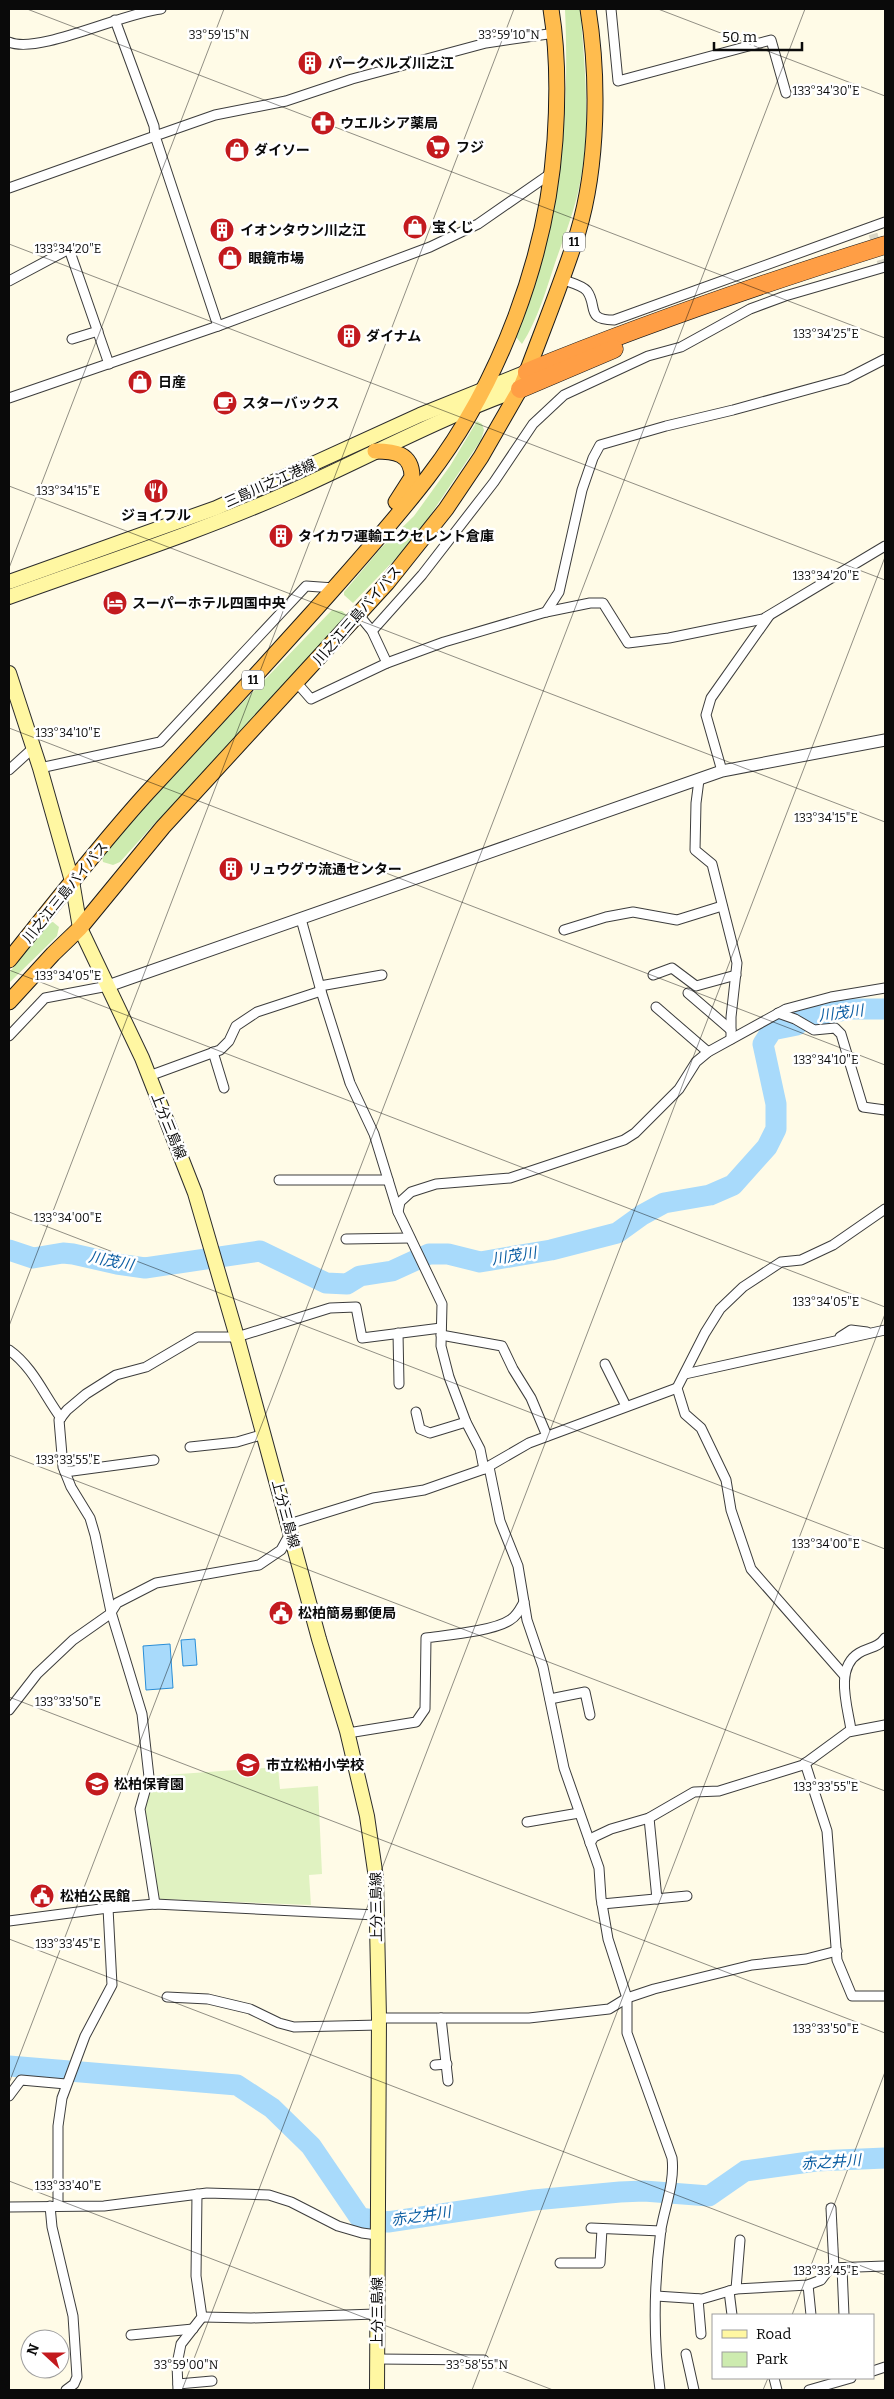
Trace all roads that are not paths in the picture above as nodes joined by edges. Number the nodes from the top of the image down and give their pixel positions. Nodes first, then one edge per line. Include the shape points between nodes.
1 (161, 9) edge
2 (551, 9) edge
3 (588, 9) edge
4 (611, 9) edge
5 (115, 20) junction
6 (555, 33) junction
7 (9, 42) edge
8 (786, 93) dead end
9 (155, 136) junction
10 (553, 172) junction
11 (9, 188) edge
12 (885, 222) edge
13 (876, 235) edge
14 (884, 266) edge
15 (811, 268) junction
16 (561, 279) junction
17 (9, 281) edge
18 (218, 326) junction
19 (98, 331) junction
20 (72, 339) dead end
21 (885, 359) edge
22 (109, 364) junction
23 (526, 372) junction
24 (482, 388) junction
25 (520, 389) junction
26 (9, 398) edge
27 (473, 406) junction
28 (375, 451) junction
29 (885, 546) edge
30 (9, 582) edge
31 (334, 588) junction
32 (9, 597) edge
33 (546, 612) junction
34 (358, 614) junction
35 (769, 615) junction
36 (372, 631) junction
37 (387, 663) junction
38 (9, 673) edge
39 (297, 683) junction
40 (885, 740) edge
41 (32, 749) junction
42 (40, 768) junction
43 (9, 770) edge
44 (722, 771) junction
45 (699, 780) junction
46 (72, 881) junction
47 (722, 906) junction
48 (301, 919) junction
49 (80, 928) junction
50 (564, 930) dead end
51 (9, 960) edge
52 (382, 975) dead end
53 (653, 975) dead end
54 (736, 975) junction
55 (108, 986) junction
56 (321, 988) junction
57 (885, 988) edge
58 (688, 992) dead end
59 (9, 1002) edge
60 (656, 1007) dead end
61 (778, 1013) junction
62 (731, 1035) junction
63 (9, 1036) edge
64 (213, 1052) junction
65 (708, 1052) junction
66 (149, 1076) junction
67 (224, 1088) dead end
68 (885, 1110) edge
69 (279, 1180) dead end
70 (388, 1180) junction
71 (885, 1209) edge
72 (398, 1212) junction
73 (410, 1238) junction
74 (346, 1239) dead end
75 (885, 1330) edge
76 (441, 1332) junction
77 (398, 1333) junction
78 (237, 1337) junction
79 (9, 1350) edge
80 (605, 1364) dead end
81 (685, 1374) junction
82 (399, 1384) dead end
83 (677, 1388) junction
84 (626, 1406) junction
85 (416, 1412) dead end
86 (61, 1418) junction
87 (466, 1422) junction
88 (264, 1434) junction
89 (547, 1436) junction
90 (190, 1447) dead end
91 (154, 1460) dead end
92 (486, 1468) junction
93 (65, 1472) junction
94 (290, 1528) junction
95 (524, 1602) junction
96 (111, 1612) junction
97 (885, 1638) edge
98 (844, 1675) junction
99 (550, 1699) junction
100 (9, 1710) edge
101 (590, 1715) dead end
102 (885, 1725) edge
103 (851, 1730) junction
104 (348, 1733) junction
105 (805, 1764) junction
106 (579, 1813) junction
107 (649, 1818) junction
108 (527, 1822) dead end
109 (590, 1843) junction
110 (687, 1896) dead end
111 (657, 1899) junction
112 (155, 1904) junction
113 (602, 1904) junction
114 (108, 1908) junction
115 (376, 1915) junction
116 (9, 1921) edge
117 (837, 1951) junction
118 (885, 1996) edge
119 (167, 1997) dead end
120 (627, 1998) junction
121 (441, 2018) junction
122 (379, 2022) junction
123 (447, 2064) junction
124 (435, 2066) dead end
125 (448, 2081) dead end
126 (66, 2084) junction
127 (9, 2096) edge
128 (197, 2194) junction
129 (54, 2206) junction
130 (9, 2207) edge
131 (831, 2208) dead end
132 (591, 2228) dead end
133 (602, 2229) junction
134 (661, 2231) junction
135 (377, 2235) junction
136 (740, 2240) dead end
137 (560, 2263) dead end
138 (885, 2266) edge
139 (838, 2268) junction
140 (808, 2285) junction
141 (732, 2290) junction
142 (656, 2296) junction
143 (698, 2299) junction
144 (376, 2314) junction
145 (732, 2314) edge
146 (811, 2314) edge
147 (844, 2314) edge
148 (202, 2317) junction
149 (193, 2329) junction
150 (701, 2334) dead end
151 (131, 2335) dead end
152 (686, 2354) dead end
153 (376, 2359) junction
154 (484, 2360) dead end
155 (847, 2379) edge
156 (212, 2381) dead end
157 (835, 2383) edge
158 (178, 2387) edge
159 (66, 2390) edge
160 (377, 2390) edge
161 (660, 2390) edge
162 (694, 2390) edge
163 (809, 2390) edge

1 - 5 street
2 - 6 highway, 川之江三島バイパス / 11
3 - 16 highway, 川之江三島バイパス / 11 via 594,73 594,132 586,198
4 - 8 street via 618,81 771,40
5 - 7 street via 42,43
5 - 9 street
6 - 9 street via 486,43 352,79 286,101 214,115
6 - 10 highway, 川之江三島バイパス / 11 via 557,112
9 - 11 street
9 - 18 street
10 - 18 street via 478,224 430,247
10 - 24 highway, 川之江三島バイパス / 11 via 532,268 502,350
12 - 13 street
13 - 15 highway
13 - 16 street via 614,320 596,316 586,290
14 - 36 street via 750,309 681,347 648,356 564,395 533,424 494,482 422,575
15 - 23 highway
15 - 25 highway
16 - 23 highway, 川之江三島バイパス / 11
17 - 19 street via 69,249
18 - 22 street
19 - 20 street
19 - 22 street
21 - 33 street via 846,379 600,446 582,490 559,592
22 - 26 street
23 - 24 main road, 三島川之江港線
23 - 25 highway, 川之江三島バイパス / 11
24 - 27 highway, 川之江三島バイパス / 11
24 - 30 main road, 三島川之江港線 via 216,508
25 - 27 main road, 三島川之江港線
25 - 34 highway, 川之江三島バイパス / 11 via 446,509
27 - 28 main road, 三島川之江港線
27 - 31 highway, 川之江三島バイパス / 11 via 429,475
28 - 31 highway via 394,451 404,456 412,468 412,477
28 - 32 main road, 三島川之江港線 via 292,491 222,519
29 - 35 street
31 - 42 street via 306,586 160,742
31 - 46 highway, 川之江三島バイパス / 11
33 - 35 street via 603,603 628,643 763,620
33 - 37 street via 444,642
34 - 36 street
34 - 39 highway, 川之江三島バイパス / 11
35 - 44 street via 706,710
36 - 37 street
37 - 39 street via 311,699
38 - 41 main road, 上分三島線
39 - 49 highway, 川之江三島バイパス / 11 via 163,827
40 - 44 street
41 - 42 main road, 上分三島線
41 - 43 street
42 - 46 main road, 上分三島線
44 - 45 street
45 - 47 street via 695,850 712,864
45 - 48 street
46 - 49 main road, 上分三島線
46 - 51 highway, 川之江三島バイパス / 11
47 - 50 street via 677,920 633,912
47 - 54 street via 737,963
48 - 55 street
48 - 56 street
49 - 55 main road, 上分三島線
49 - 59 highway, 川之江三島バイパス / 11
52 - 56 street
53 - 54 street via 672,968 696,986
54 - 62 street
55 - 63 street via 45,998
55 - 66 main road, 上分三島線
56 - 64 street via 257,1012 236,1026 229,1041
56 - 70 street via 350,1083 374,1134
57 - 61 street via 831,997
58 - 62 street
60 - 65 street
61 - 62 street
61 - 68 street via 814,1030 835,1028 841,1034 863,1107
62 - 65 street
64 - 66 street
64 - 67 street
65 - 72 street via 696,1062 679,1089 624,1140 510,1178 436,1184 412,1192 400,1202
66 - 78 main road, 上分三島線 via 195,1193
69 - 70 street
70 - 72 street
71 - 81 street via 833,1245 801,1260 781,1262 743,1287 720,1309 691,1356
72 - 73 street
73 - 74 street
73 - 76 street via 442,1304
75 - 81 street
76 - 77 street
76 - 87 street via 449,1377
76 - 89 street via 502,1346 532,1398
77 - 78 street via 362,1338 356,1307 348,1306 330,1308
77 - 82 street
78 - 86 street via 197,1337 146,1367 116,1375 86,1394
78 - 88 main road, 上分三島線
79 - 86 street via 31,1370
80 - 84 street
81 - 83 street
83 - 84 street
83 - 98 street via 685,1414 701,1428 726,1480 731,1510 751,1569
84 - 89 street
85 - 87 street via 420,1429 430,1433
86 - 93 street
87 - 92 street
88 - 90 street via 237,1442
88 - 94 main road, 上分三島線
89 - 92 street via 528,1443
91 - 93 street
92 - 94 street via 424,1490 373,1498
92 - 95 street via 500,1521 518,1566
93 - 96 street via 90,1518
94 - 96 street via 281,1550 259,1565 156,1583 117,1603
94 - 104 main road, 上分三島線
95 - 99 street
95 - 104 street via 510,1621 498,1626 426,1638 425,1709 416,1722
96 - 100 street via 73,1640 37,1674
96 - 112 street via 145,1732 148,1777 140,1809
97 - 98 street via 877,1646 854,1657
98 - 103 street
99 - 101 street via 585,1692
99 - 106 street via 564,1768
102 - 103 street
103 - 105 street
104 - 115 main road, 上分三島線 via 373,1847
105 - 107 street via 719,1791 694,1792
105 - 117 street via 827,1831
106 - 108 street
106 - 109 street
107 - 109 street via 610,1829 594,1837
107 - 111 street
109 - 113 street via 599,1868
110 - 111 street
111 - 113 street
112 - 114 street
112 - 115 street
113 - 120 street via 608,1939
114 - 116 street
114 - 126 street via 112,1985 85,2036
115 - 122 main road, 上分三島線
117 - 118 street via 852,1996
117 - 120 street via 806,1959 752,1965
119 - 122 street via 208,1999 250,2009 294,2027
120 - 121 street via 609,2009 529,2018
120 - 134 street via 627,2033 672,2158 672,2179
121 - 122 street
121 - 123 street
122 - 135 main road, 上分三島線
123 - 124 street
123 - 125 street
126 - 127 street via 21,2080
126 - 129 street via 58,2126
128 - 129 street via 104,2206
128 - 135 street via 269,2195 291,2202 338,2226
128 - 148 street via 196,2276
129 - 130 street
129 - 159 street via 52,2227 73,2316 77,2377
131 - 139 street
132 - 133 street
133 - 134 street
133 - 137 street via 600,2263
134 - 142 street
135 - 144 main road, 上分三島線
136 - 141 street
138 - 139 street
139 - 140 street via 830,2268 820,2280
139 - 147 street
140 - 141 street
140 - 146 street
141 - 143 street
141 - 145 street
142 - 143 street
142 - 161 street via 656,2361
143 - 150 street
144 - 148 street
144 - 153 main road, 上分三島線
148 - 149 street
149 - 151 street
149 - 158 street via 180,2344
152 - 162 street
153 - 154 street
153 - 160 main road, 上分三島線
155 - 157 street
156 - 158 street
157 - 163 street

